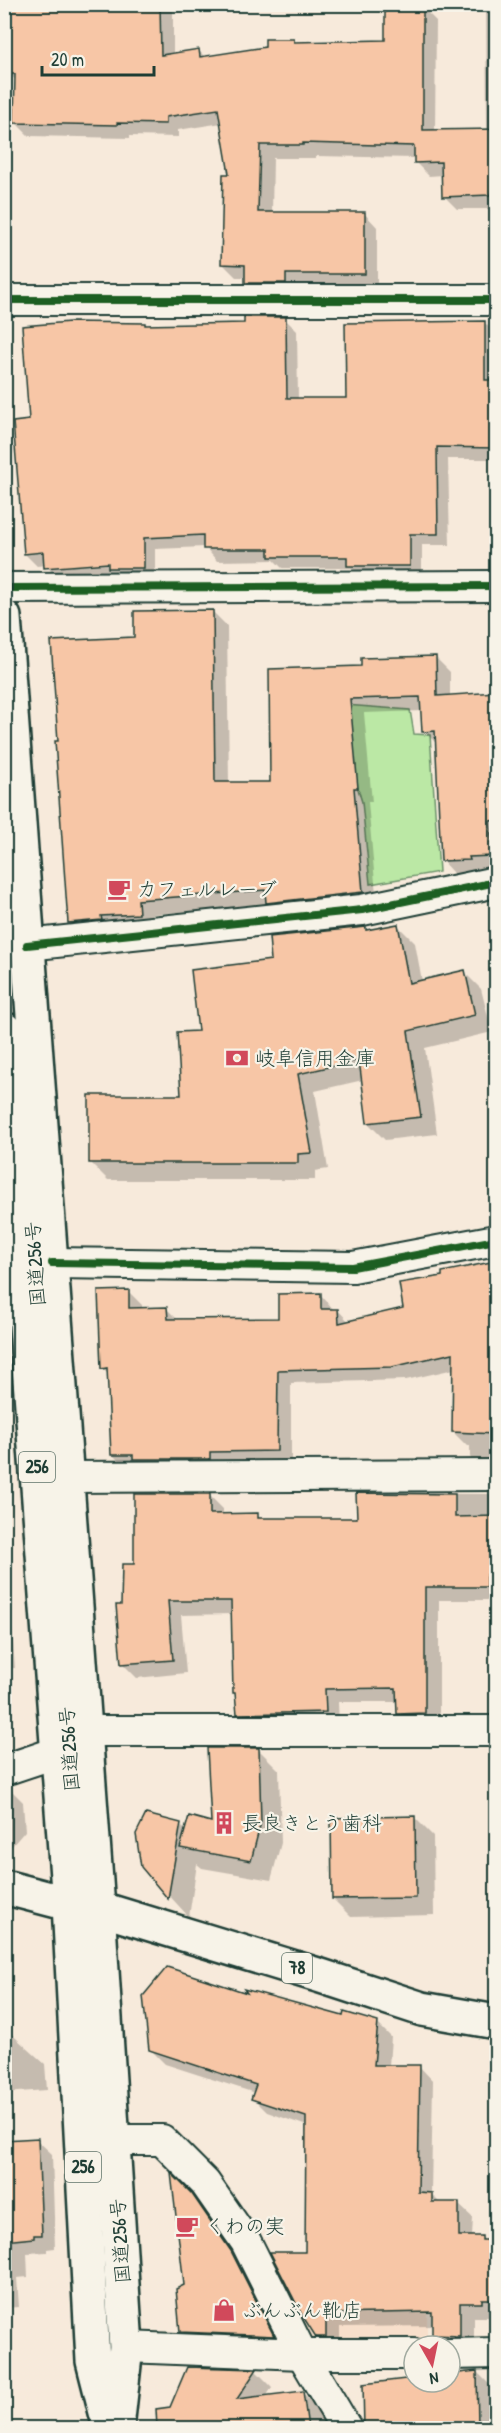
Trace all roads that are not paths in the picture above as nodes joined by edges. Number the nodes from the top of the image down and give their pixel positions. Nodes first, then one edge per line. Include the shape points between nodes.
1 (4, 300) edge
2 (496, 300) edge
3 (496, 586) edge
4 (4, 588) edge
5 (4, 617) edge
6 (496, 882) edge
7 (27, 945) junction
8 (4, 1029) edge
9 (496, 1240) edge
10 (52, 1263) junction
11 (496, 1475) edge
12 (66, 1477) junction
13 (496, 1731) edge
14 (76, 1744) junction
15 (4, 1770) edge
16 (4, 1887) edge
17 (83, 1906) junction
18 (496, 2022) edge
19 (113, 2140) junction
20 (126, 2347) junction
21 (302, 2354) junction
22 (402, 2354) edge
23 (462, 2354) edge
24 (496, 2354) edge
25 (110, 2428) edge
26 (117, 2428) edge
27 (346, 2428) edge

1 - 2 street
3 - 4 street
5 - 7 main road, 国道256号 / 256
6 - 7 street via 362,910
7 - 10 main road, 国道256号 / 256
8 - 14 main road, 国道256号 / 256
9 - 10 street via 353,1267
10 - 12 main road, 国道256号 / 256
11 - 12 street
12 - 14 main road, 国道256号 / 256
13 - 14 street
14 - 15 street
14 - 17 main road, 国道256号 / 256
16 - 17 main road
17 - 18 main road, 78 via 422,2009
17 - 19 main road, 国道256号 / 256
17 - 25 main road, 国道256号 / 256 via 93,2361
19 - 20 main road, 国道256号 / 256
19 - 21 street via 162,2140 206,2183 246,2242
20 - 21 street
20 - 26 main road, 国道256号 / 256
21 - 22 street
21 - 27 street
23 - 24 street

